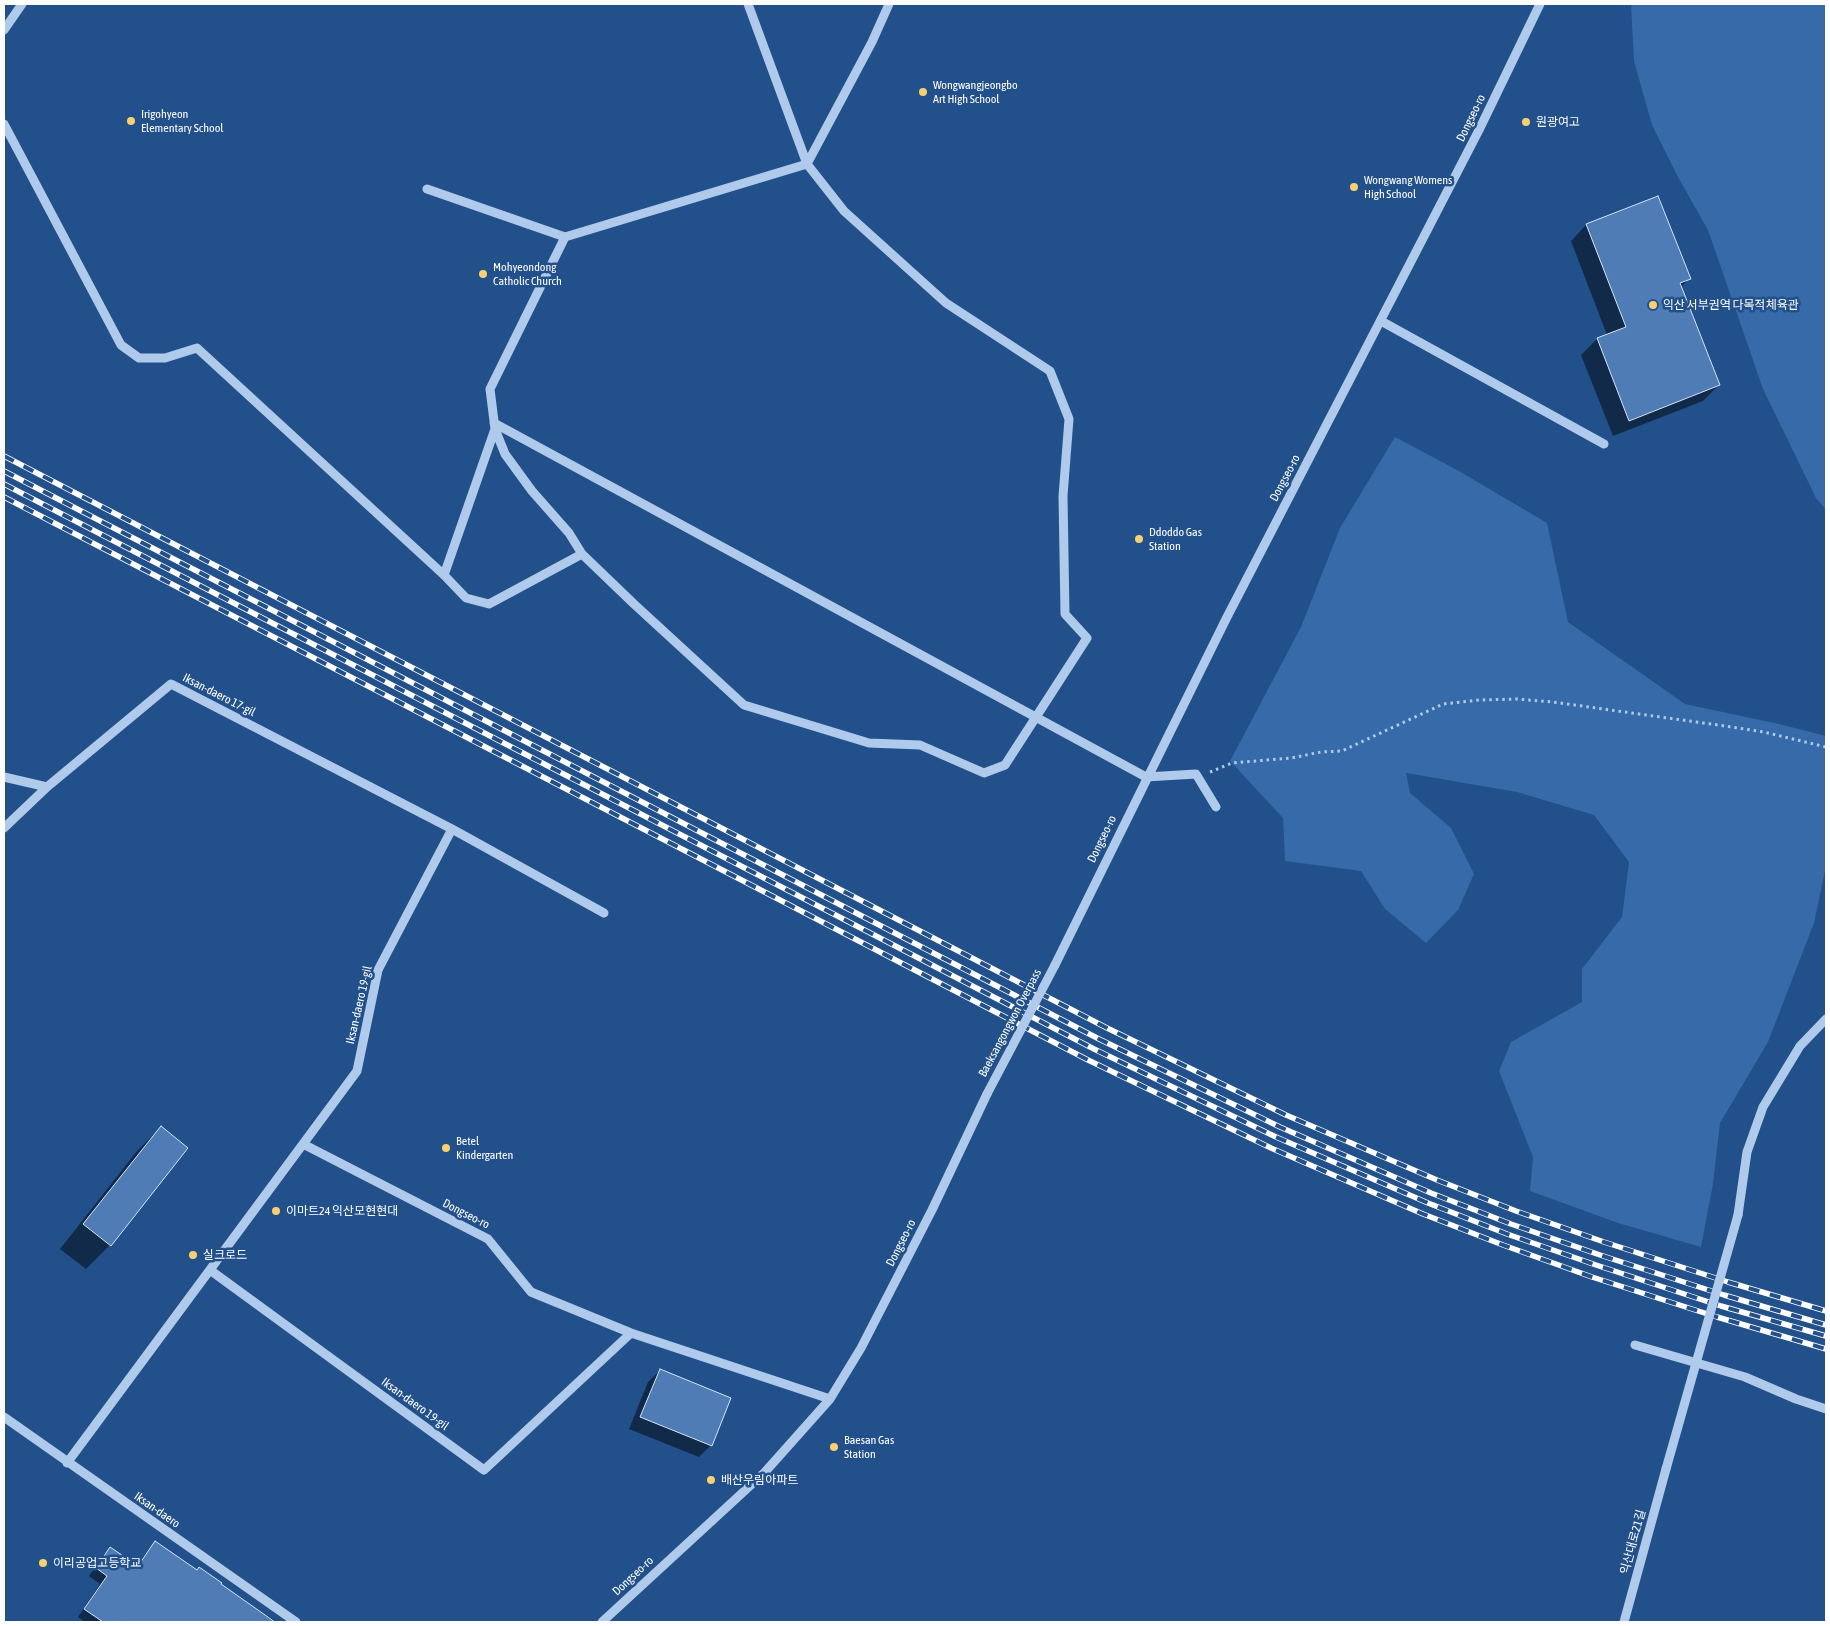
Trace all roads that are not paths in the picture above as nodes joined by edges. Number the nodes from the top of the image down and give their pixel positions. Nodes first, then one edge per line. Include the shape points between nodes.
1 (22, 4) edge
2 (748, 4) edge
3 (890, 4) edge
4 (1540, 4) edge
5 (4, 30) edge
6 (4, 124) edge
7 (807, 164) junction
8 (427, 189) dead end
9 (565, 237) junction
10 (1381, 321) junction
11 (494, 426) junction
12 (1604, 444) dead end
13 (582, 554) junction
14 (444, 575) junction
15 (1037, 717) junction
16 (4, 776) edge
17 (1146, 777) junction
18 (47, 787) junction
19 (1216, 807) dead end
20 (4, 828) edge
21 (452, 828) junction
22 (604, 913) dead end
23 (1055, 965) joint
24 (1826, 1019) edge
25 (987, 1094) joint
26 (303, 1144) junction
27 (210, 1270) junction
28 (631, 1333) junction
29 (1635, 1345) dead end
30 (830, 1399) junction
31 (1826, 1409) edge
32 (4, 1417) edge
33 (67, 1463) junction
34 (296, 1622) edge
35 (602, 1622) edge
36 (1624, 1622) edge

1 - 5 street
2 - 7 street
3 - 7 street
4 - 10 street, Dongseo-ro
6 - 14 street via 121,345 139,358 165,358 197,348
7 - 9 street
7 - 15 street via 844,211 946,303 1050,371 1069,419 1063,496 1066,614 1087,638
8 - 9 street
9 - 11 street via 490,389
10 - 12 street
10 - 17 street, Dongseo-ro
11 - 13 street via 504,454 569,533
11 - 14 street
11 - 15 street
13 - 14 street via 489,604 466,598
13 - 15 street via 744,705 869,744 920,745 984,773 1005,765
15 - 17 street
16 - 18 street
17 - 19 street via 1196,774
17 - 23 street, Dongseo-ro
18 - 20 street, Iksan-daero 17-gil
18 - 21 street, Iksan-daero 17-gil via 171,684
21 - 22 street
21 - 26 street, Iksan-daero 19-gil via 378,970 358,1071
23 - 25 street, Baeksangongwon Overpass, bridge
24 - 36 street, 익산대로21길, bridge via 1800,1046 1762,1106 1747,1152 1738,1215
25 - 30 street, Dongseo-ro via 861,1348
26 - 27 street, Iksan-daero 19-gil
26 - 28 street, Dongseo-ro via 488,1239 531,1292
27 - 28 street, Iksan-daero 19-gil via 484,1470
27 - 33 street, Iksan-daero 19-gil
28 - 30 street, Dongseo-ro
29 - 31 street via 1745,1377
30 - 35 street, Dongseo-ro via 764,1472
32 - 33 street, Iksan-daero
33 - 34 street, Iksan-daero

